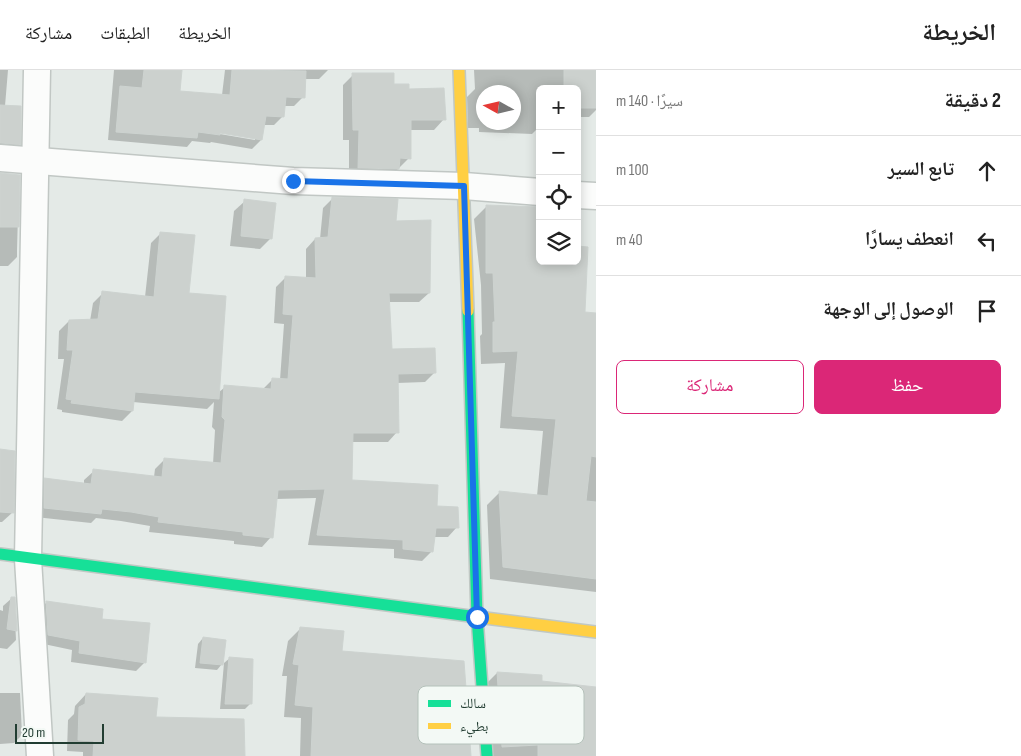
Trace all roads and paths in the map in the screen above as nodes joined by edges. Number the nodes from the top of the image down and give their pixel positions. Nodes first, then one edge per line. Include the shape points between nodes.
1 (36, 70) edge
2 (459, 70) edge
3 (0, 158) edge
4 (35, 160) junction
5 (464, 186) junction
6 (536, 192) edge
7 (581, 195) edge
8 (596, 196) edge
9 (0, 554) edge
10 (28, 559) junction
11 (477, 617) junction
12 (596, 632) edge
13 (482, 686) edge
14 (40, 756) edge

1 - 4 street
2 - 5 street
3 - 4 street
4 - 5 street via 293,181
4 - 10 street
5 - 6 street
5 - 11 street
7 - 8 street
9 - 10 street
10 - 11 street
10 - 14 street
11 - 12 street
11 - 13 street

